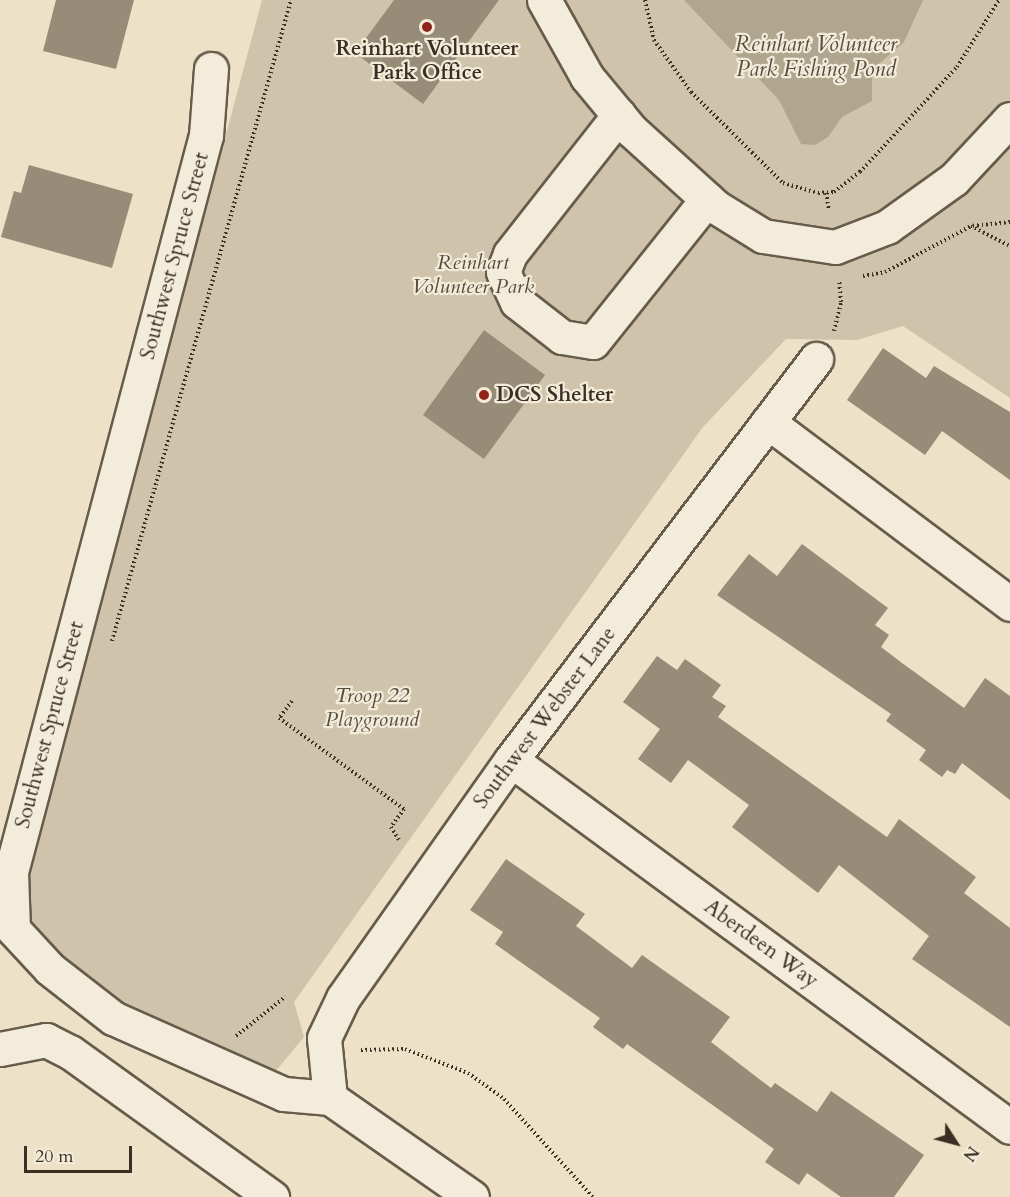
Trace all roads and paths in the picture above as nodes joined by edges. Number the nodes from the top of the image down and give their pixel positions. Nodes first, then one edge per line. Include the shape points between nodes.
1 (291, 0) edge
2 (544, 0) edge
3 (645, 0) edge
4 (999, 0) edge
5 (211, 69) dead end
6 (619, 115) junction
7 (1010, 118) edge
8 (707, 199) junction
9 (1010, 222) edge
10 (1010, 246) edge
11 (835, 247) junction
12 (816, 359) joint
13 (768, 422) junction
14 (1010, 604) edge
15 (109, 651) dead end
16 (292, 701) dead end
17 (512, 760) junction
18 (399, 840) dead end
19 (285, 997) dead end
20 (229, 1041) dead end
21 (0, 1049) edge
22 (330, 1098) junction
23 (1010, 1127) edge
24 (272, 1197) edge
25 (472, 1197) edge

1 - 15 path
2 - 6 street via 587,77
3 - 4 path via 654,40 691,92 783,183 826,193 860,172 957,67
5 - 22 street, Southwest Spruce Street via 206,135 10,872 13,929 50,969 113,1018 284,1094
6 - 8 street
6 - 8 street via 510,254 503,272 517,302 562,337 593,342
7 - 11 street via 954,179 916,208 887,228
8 - 11 street via 763,236
9 - 10 path via 972,226
11 - 12 path via 838,319
12 - 13 street, Southwest Webster Lane
13 - 14 street
13 - 17 street, Southwest Webster Lane
16 - 18 path via 279,718 404,809 391,827
17 - 22 street, Southwest Webster Lane via 343,998 324,1038
17 - 23 street, Aberdeen Way
19 - 20 path
21 - 24 street via 46,1040 70,1052
22 - 25 street, Southwest Spruce Street

